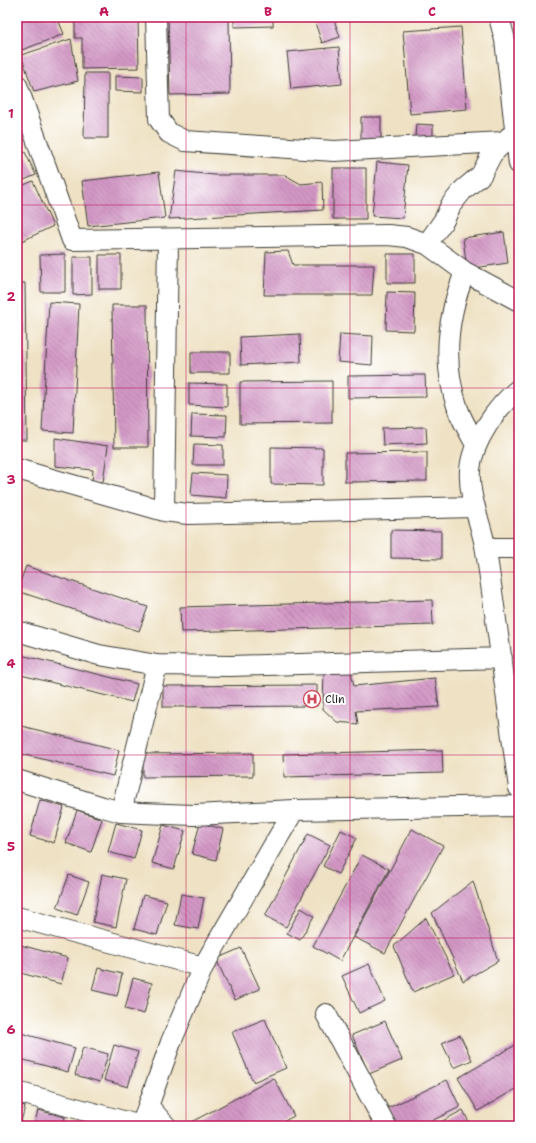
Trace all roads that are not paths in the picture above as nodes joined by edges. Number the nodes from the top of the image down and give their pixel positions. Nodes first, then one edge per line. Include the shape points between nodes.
1 (156, 17) edge
2 (499, 17) edge
3 (17, 85) edge
4 (509, 137) junction
5 (519, 164) edge
6 (168, 239) junction
7 (427, 244) junction
8 (465, 272) junction
9 (519, 301) edge
10 (519, 389) edge
11 (476, 445) junction
12 (17, 469) edge
13 (475, 507) junction
14 (164, 512) junction
15 (486, 548) junction
16 (519, 548) edge
17 (17, 631) edge
18 (502, 658) junction
19 (157, 665) junction
20 (515, 733) edge
21 (17, 780) edge
22 (519, 788) edge
23 (519, 806) edge
24 (294, 810) junction
25 (121, 812) junction
26 (17, 918) edge
27 (203, 967) junction
28 (326, 1014) dead end
29 (17, 1092) edge
30 (149, 1107) junction
31 (141, 1126) edge
32 (166, 1126) edge
33 (386, 1126) edge

1 - 4 street via 159,119 169,133 185,141 334,151
2 - 4 street via 505,40
3 - 6 street via 72,240
4 - 5 street
4 - 7 street via 492,154 481,175 463,190 451,205
6 - 7 street via 388,235 407,237
6 - 14 street
7 - 8 street
8 - 9 street
8 - 11 street via 451,316 448,344 450,377 458,410
10 - 11 street via 506,399
11 - 13 street via 470,471
12 - 14 street
13 - 14 street via 215,515
13 - 15 street
15 - 16 street
15 - 18 street
17 - 19 street via 99,655
18 - 19 street via 231,666
18 - 20 street
19 - 25 street
20 - 22 street
21 - 25 street
23 - 24 street
24 - 25 street via 194,815
24 - 27 street
26 - 27 street
27 - 30 street via 170,1042
28 - 33 street
29 - 31 street
30 - 31 street
30 - 32 street

